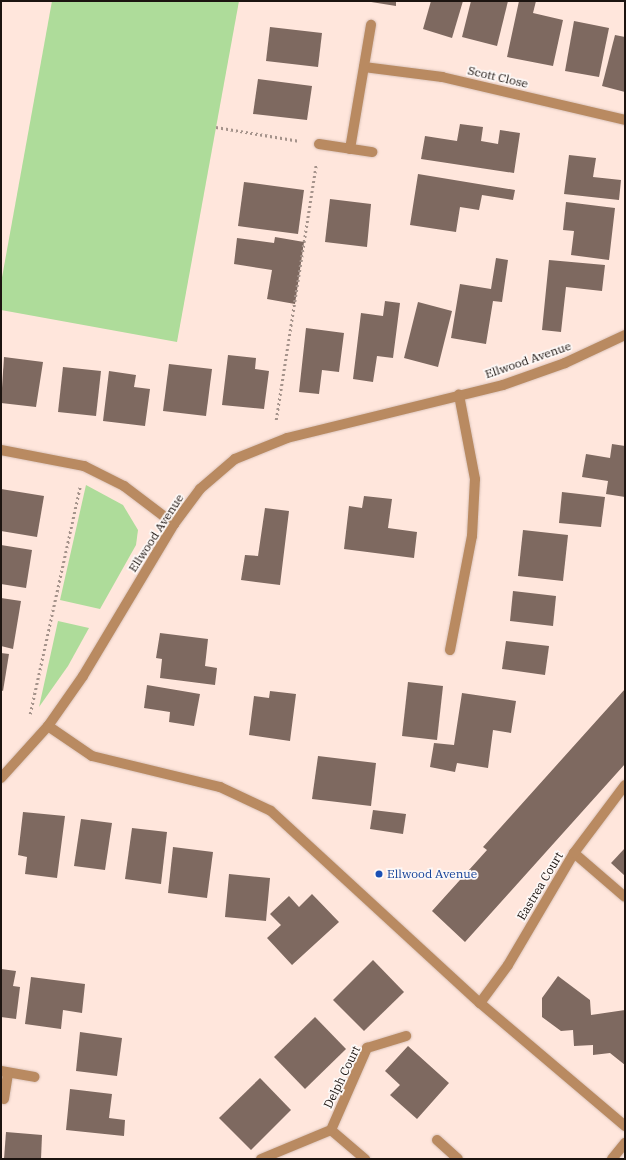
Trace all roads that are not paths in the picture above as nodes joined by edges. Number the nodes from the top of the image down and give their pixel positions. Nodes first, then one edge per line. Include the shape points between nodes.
1 (371, 25) dead end
2 (364, 67) junction
3 (625, 120) edge
4 (319, 144) road end
5 (350, 149) junction
6 (372, 152) dead end
7 (625, 335) edge
8 (459, 395) junction
9 (1, 450) edge
10 (174, 524) junction
11 (450, 650) dead end
12 (48, 726) junction
13 (1, 778) edge
14 (625, 785) edge
15 (574, 853) junction
16 (625, 897) edge
17 (480, 1003) junction
18 (406, 1036) dead end
19 (5, 1072) edge
20 (34, 1078) dead end
21 (4, 1099) dead end
22 (625, 1126) edge
23 (331, 1130) junction
24 (438, 1140) dead end
25 (625, 1143) edge
26 (261, 1159) edge
27 (365, 1159) edge
28 (458, 1159) edge
29 (612, 1159) edge

1 - 2 street
2 - 3 street, Scott Close via 442,77
2 - 5 street
4 - 5 street
5 - 6 street
7 - 8 street, Ellwood Avenue via 565,364
8 - 10 street, Ellwood Avenue via 272,444 235,459 200,489
8 - 11 street via 475,479 472,536
9 - 10 street via 84,466 124,486
10 - 12 street, Ellwood Avenue via 83,676
12 - 13 street, Ellwood Avenue
12 - 17 street via 92,756 220,787 271,811
14 - 15 street, Eastrea Court
15 - 16 street
15 - 17 street, Eastrea Court via 508,965
17 - 22 street
18 - 23 street, Delph Court via 367,1048
19 - 20 street
19 - 21 street
23 - 26 street
23 - 27 street
24 - 28 street
25 - 29 street

